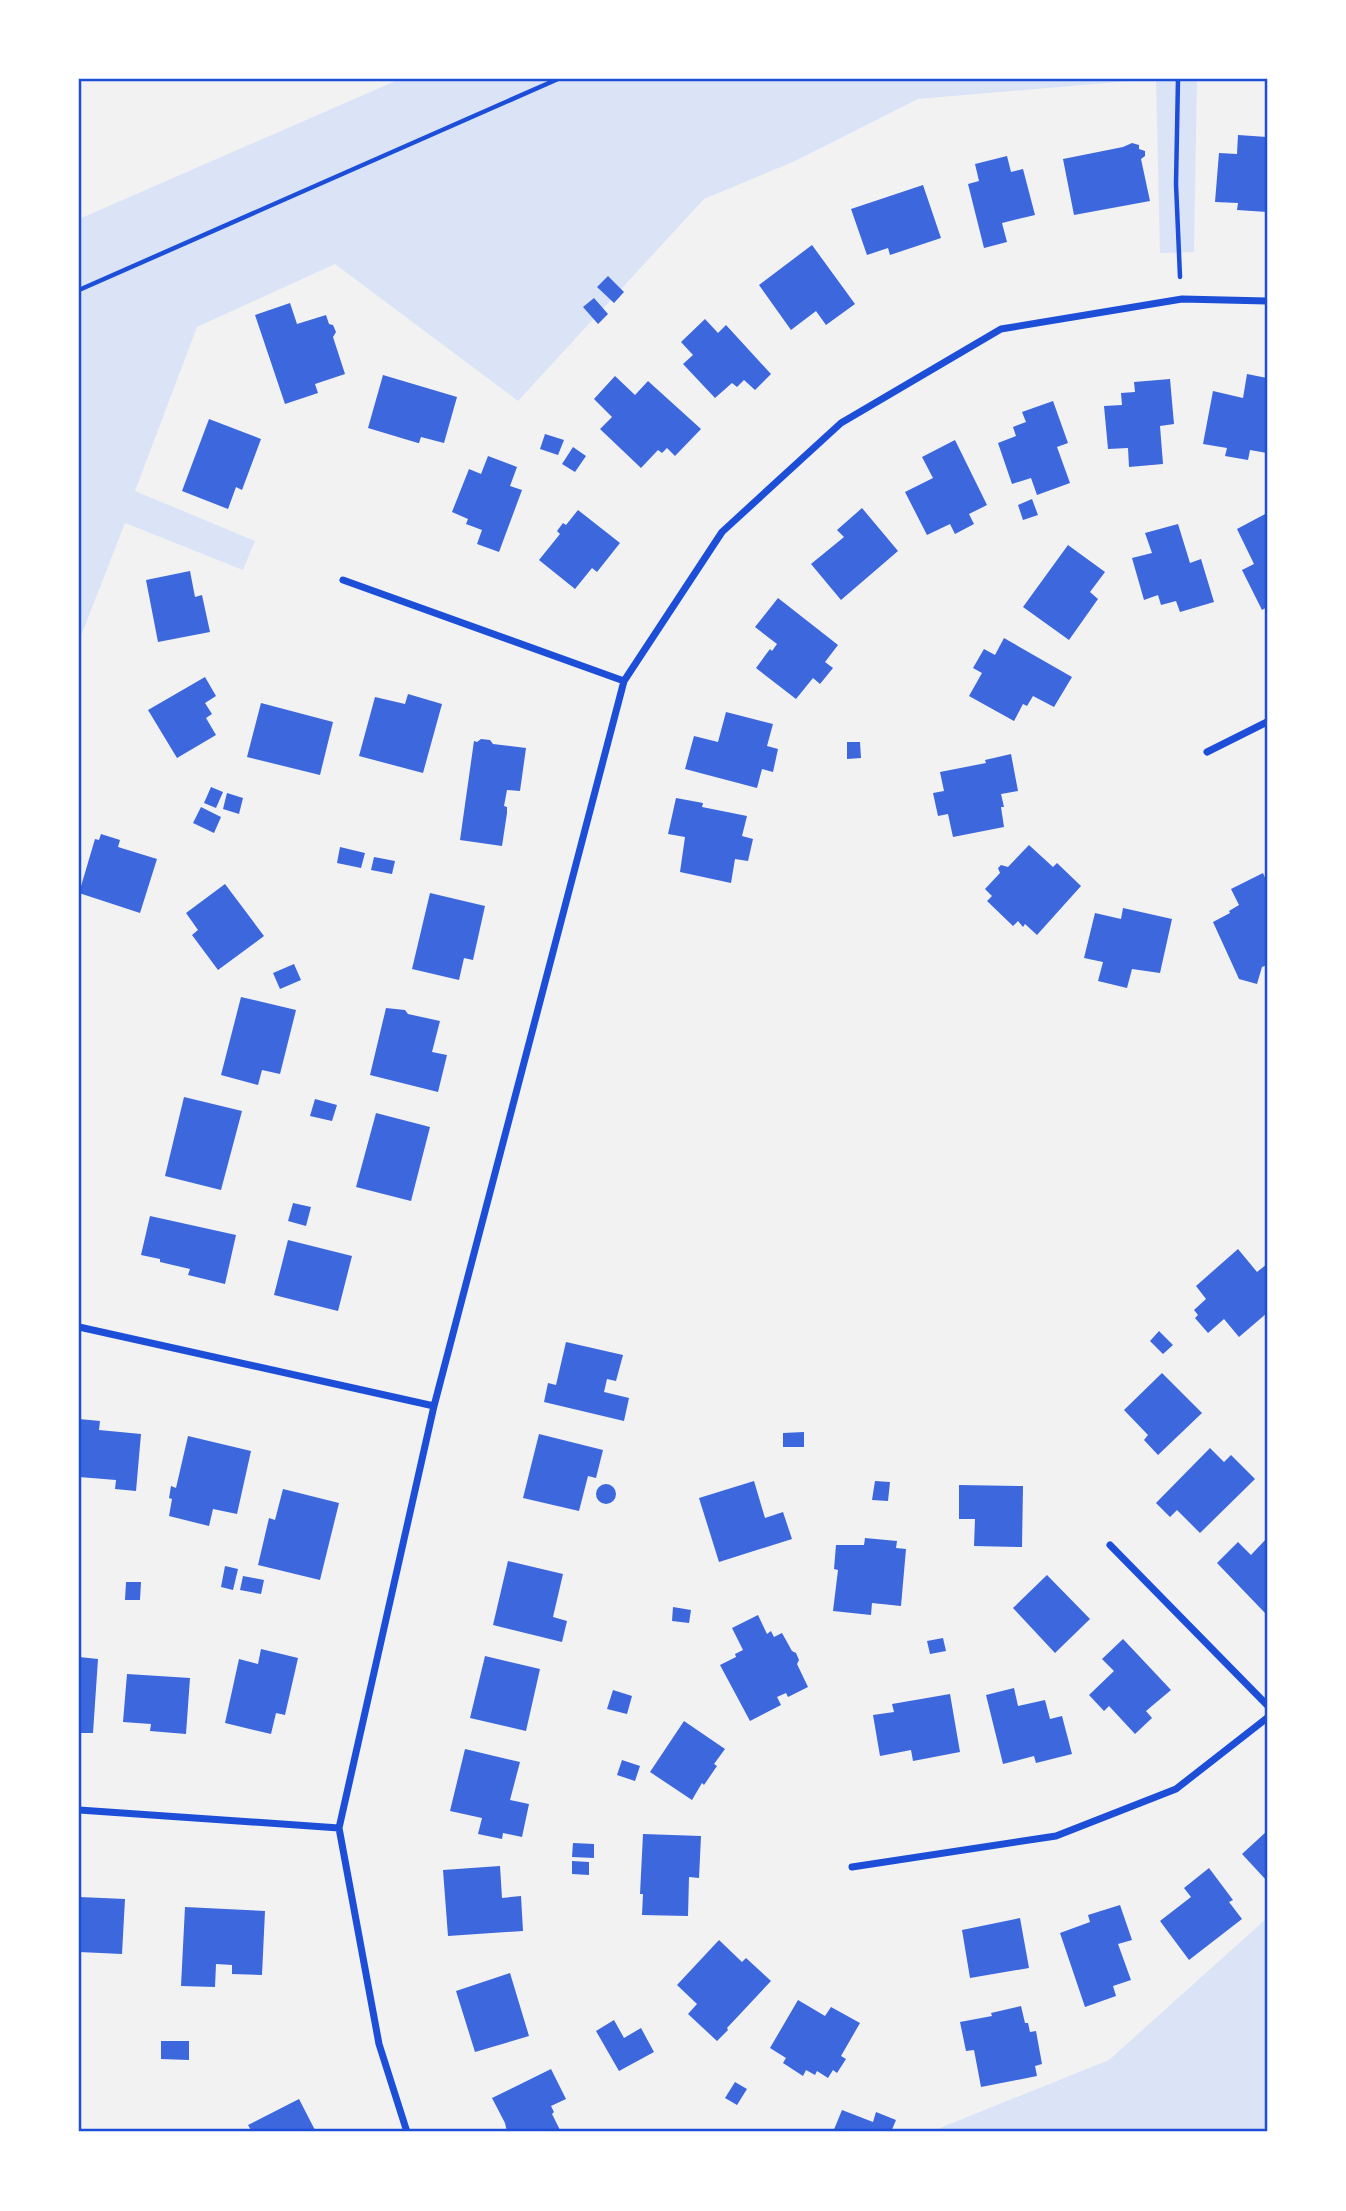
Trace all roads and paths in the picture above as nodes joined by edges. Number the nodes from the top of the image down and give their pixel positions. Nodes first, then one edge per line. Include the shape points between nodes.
1 (558, 79) edge
2 (1178, 79) edge
3 (79, 290) edge
4 (1182, 299) junction
5 (1267, 300) edge
6 (343, 580) dead end
7 (624, 681) junction
8 (1267, 722) edge
9 (1207, 752) dead end
10 (79, 1327) edge
11 (434, 1406) junction
12 (1110, 1545) dead end
13 (1267, 1705) edge
14 (1267, 1718) edge
15 (79, 1810) edge
16 (339, 1828) junction
17 (852, 1867) dead end
18 (407, 2132) edge

1 - 3 path
2 - 4 path via 1176,184
4 - 5 street
4 - 7 street via 1001,329 841,423 722,532
6 - 7 street
7 - 11 street
8 - 9 street
10 - 11 street
11 - 16 street
12 - 13 street
14 - 17 street via 1176,1790 1056,1836
15 - 16 street
16 - 18 street via 379,2044

